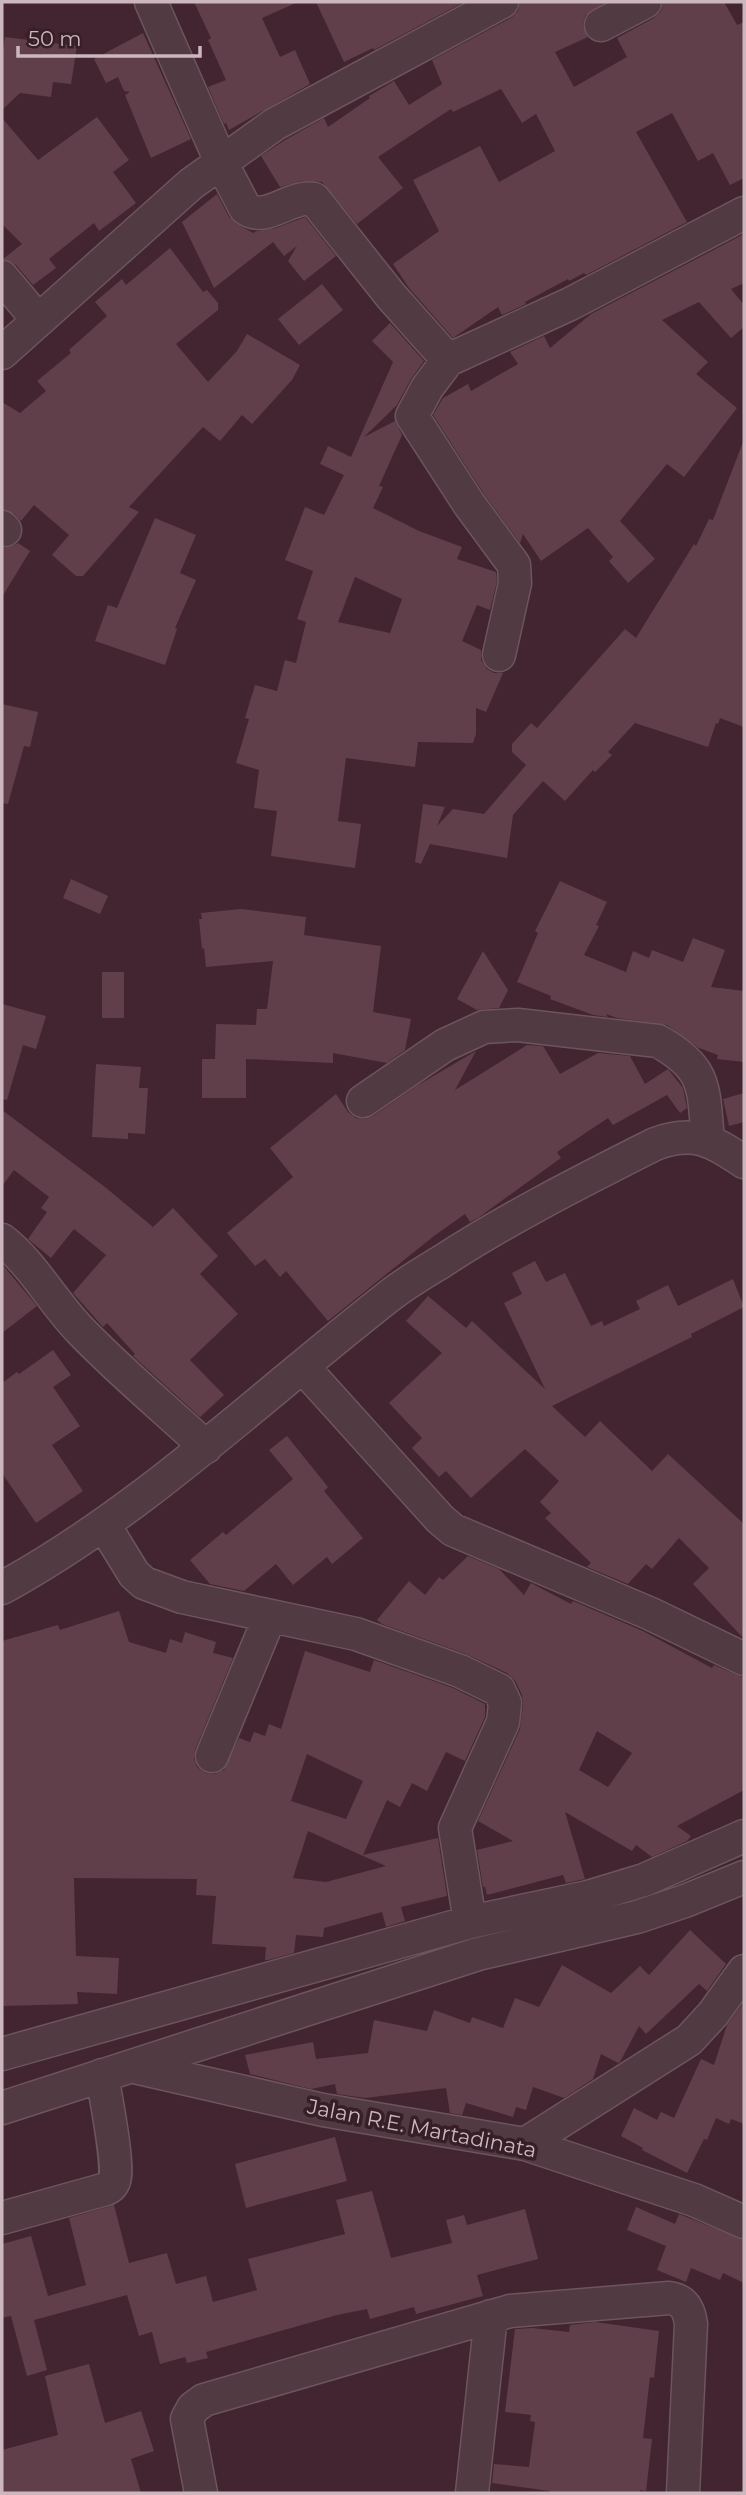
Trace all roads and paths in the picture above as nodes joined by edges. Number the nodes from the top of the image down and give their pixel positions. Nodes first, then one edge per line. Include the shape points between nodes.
1 (151, 2) edge
2 (502, 2) edge
3 (645, 2) edge
4 (601, 25) dead end
5 (221, 162) junction
6 (744, 213) edge
7 (2, 277) edge
8 (38, 320) junction
9 (2, 353) edge
10 (448, 360) junction
11 (499, 654) dead end
12 (363, 1101) dead end
13 (708, 1140) junction
14 (744, 1162) edge
15 (2, 1240) edge
16 (303, 1367) junction
17 (206, 1447) junction
18 (104, 1525) junction
19 (2, 1588) edge
20 (270, 1616) junction
21 (744, 1659) edge
22 (212, 1756) dead end
23 (744, 1836) edge
24 (741, 1882) edge
25 (588, 1897) junction
26 (470, 1922) junction
27 (597, 1927) junction
28 (744, 1971) edge
29 (2, 2054) edge
30 (134, 2067) junction
31 (103, 2076) junction
32 (2, 2108) edge
33 (524, 2144) junction
34 (2, 2218) edge
35 (744, 2222) edge
36 (491, 2316) junction
37 (201, 2493) edge
38 (471, 2493) edge
39 (683, 2493) edge

1 - 5 street
2 - 5 street via 275,124
3 - 4 street
5 - 8 street
5 - 10 street via 250,212 260,214 314,199 390,296
6 - 10 street via 570,304
7 - 8 street
8 - 9 street
10 - 11 street via 412,416 514,565 516,583
12 - 13 street via 445,1045 484,1027 518,1025 658,1041 674,1050 699,1074
13 - 14 street
13 - 16 street via 688,1136 655,1143 497,1226 390,1295
15 - 17 street via 19,1252 80,1330
16 - 17 street
16 - 21 street via 453,1530
17 - 18 street
18 - 19 street
18 - 20 street via 144,1583 182,1597
20 - 22 street
20 - 26 street via 356,1634 499,1690 506,1712 503,1722 455,1828
23 - 25 street via 644,1880
24 - 27 street
25 - 26 street
25 - 27 street
26 - 29 street
27 - 30 street via 478,1954
28 - 33 street via 689,2040
30 - 31 street
30 - 33 street, Jalan R.E. Martadinata via 323,2110
31 - 32 street
31 - 34 street via 116,2176 111,2186
33 - 35 street, Jalan R.E. Martadinata via 694,2200
36 - 37 street via 204,2400 187,2419
36 - 38 street
36 - 39 street via 669,2298 687,2307 691,2324

